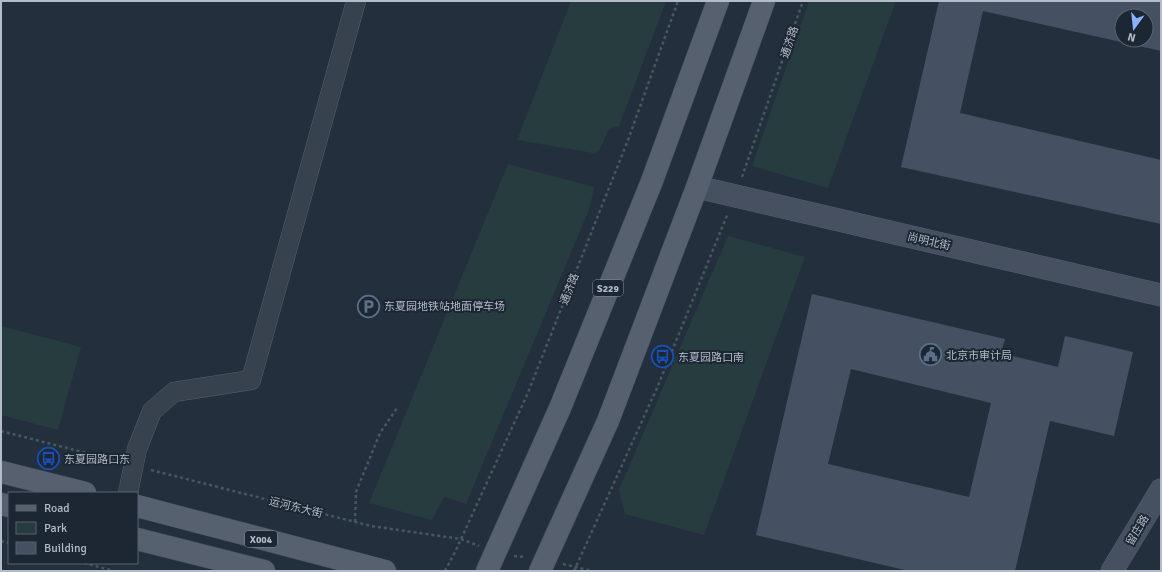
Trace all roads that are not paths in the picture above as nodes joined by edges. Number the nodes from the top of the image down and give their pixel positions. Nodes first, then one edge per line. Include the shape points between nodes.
1 (356, 1) edge
2 (718, 1) edge
3 (764, 1) edge
4 (697, 187) junction
5 (1161, 295) edge
6 (1, 472) edge
7 (1161, 490) edge
8 (81, 492) edge
9 (128, 492) edge
10 (138, 506) edge
11 (138, 538) edge
12 (492, 562) edge
13 (542, 566) edge
14 (264, 571) edge
15 (385, 571) edge
16 (1112, 571) edge

1 - 9 street via 251,380 174,392 152,411 137,449
2 - 12 main road, S229 via 652,181 560,408
3 - 4 main road
4 - 5 street, 尚明北街
4 - 13 main road via 608,421
6 - 8 main road
7 - 16 street, 留庄路
10 - 15 main road, X004
11 - 14 main road

